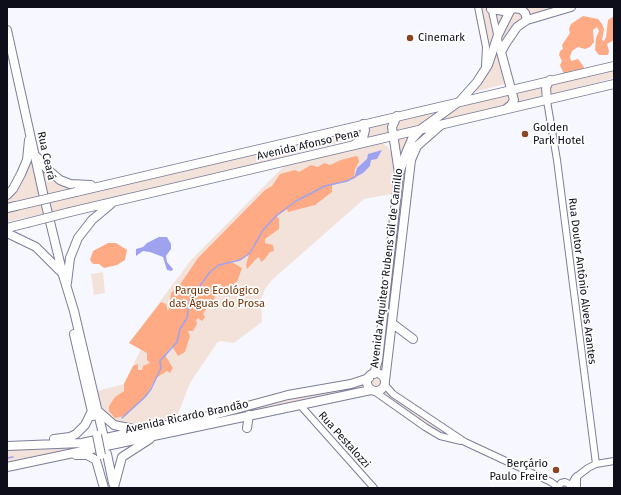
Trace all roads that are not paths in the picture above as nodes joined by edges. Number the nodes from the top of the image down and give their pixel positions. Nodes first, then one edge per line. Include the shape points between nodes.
1 (478, 7) edge
2 (528, 7) edge
3 (571, 7) edge
4 (491, 8) edge
5 (512, 8) edge
6 (545, 14) junction
7 (527, 20) junction
8 (7, 30) edge
9 (498, 35) junction
10 (501, 52) junction
11 (614, 66) edge
12 (484, 71) junction
13 (550, 80) junction
14 (614, 84) edge
15 (512, 89) junction
16 (547, 100) junction
17 (460, 101) junction
18 (506, 109) junction
19 (397, 116) junction
20 (363, 124) junction
21 (443, 124) junction
22 (421, 128) junction
23 (29, 134) junction
24 (393, 136) junction
25 (376, 140) junction
26 (347, 148) junction
27 (34, 153) junction
28 (396, 157) junction
29 (400, 174) junction
30 (108, 184) junction
31 (7, 195) edge
32 (115, 202) junction
33 (7, 208) edge
34 (7, 228) edge
35 (7, 233) edge
36 (63, 275) junction
37 (66, 286) junction
38 (393, 324) junction
39 (413, 339) dead end
40 (371, 376) junction
41 (385, 383) junction
42 (373, 391) junction
43 (277, 397) junction
44 (300, 404) junction
45 (94, 410) junction
46 (249, 415) junction
47 (144, 428) junction
48 (247, 428) dead end
49 (159, 434) junction
50 (465, 442) junction
51 (25, 444) junction
52 (7, 446) edge
53 (48, 458) junction
54 (614, 462) edge
55 (596, 464) junction
56 (7, 467) edge
57 (576, 477) junction
58 (560, 485) edge
59 (104, 488) edge
60 (112, 488) edge
61 (374, 488) edge
62 (572, 488) edge

1 - 12 street via 486,47
2 - 6 main road via 532,12
3 - 6 main road
4 - 5 main road via 504,11
4 - 9 street
5 - 7 main road via 524,11
5 - 9 main road, Avenida Arquiteto Rubens Gil de Camillo
6 - 7 main road
7 - 10 main road via 518,27
8 - 23 main road, Rua Ceará
9 - 10 street
9 - 12 main road, Avenida Arquiteto Rubens Gil de Camillo
10 - 15 main road
11 - 13 main road, Avenida Afonso Pena
12 - 17 main road, Avenida Arquiteto Rubens Gil de Camillo
13 - 15 main road, Avenida Afonso Pena
13 - 16 main road via 546,87
14 - 16 main road, Avenida Afonso Pena
15 - 17 main road, Avenida Afonso Pena
15 - 18 main road via 514,100
16 - 18 main road, Avenida Afonso Pena
16 - 55 street, Rua Doutor Antônio Alves Arantes
17 - 19 main road, Avenida Afonso Pena
17 - 22 main road, Avenida Arquiteto Rubens Gil de Camillo
18 - 21 main road, Avenida Afonso Pena
19 - 20 main road, Avenida Afonso Pena
19 - 24 main road via 392,124
20 - 26 main road via 363,138
20 - 30 main road, Avenida Afonso Pena
21 - 22 main road, Avenida Afonso Pena
21 - 38 main road, Avenida Arquiteto Rubens Gil de Camillo via 420,143 411,160
22 - 24 main road, Avenida Afonso Pena
22 - 29 main road, Avenida Arquiteto Rubens Gil de Camillo via 408,146
23 - 27 main road, Rua Ceará
23 - 31 main road via 27,160 13,189
24 - 25 main road, Avenida Afonso Pena
24 - 28 main road
25 - 26 main road, Avenida Afonso Pena
25 - 28 main road via 391,146
26 - 32 main road, Avenida Afonso Pena
27 - 30 main road via 60,180 70,184
27 - 36 main road, Rua Ceará
28 - 29 main road
29 - 40 main road, Avenida Arquiteto Rubens Gil de Camillo via 378,360
30 - 33 main road, Avenida Afonso Pena, bridge
32 - 34 main road, Avenida Afonso Pena, bridge
32 - 37 main road via 92,220 78,238 70,258
35 - 36 main road via 36,247
36 - 37 main road, Rua Ceará
37 - 45 main road, Rua Ceará via 71,321
38 - 39 main road
38 - 41 main road, Avenida Arquiteto Rubens Gil de Camillo
40 - 41 main road via 381,375
40 - 42 main road via 367,384
40 - 43 main road, Avenida Ricardo Brandão via 346,385
41 - 42 main road via 378,391
41 - 50 street via 393,394
42 - 44 main road, Avenida Ricardo Brandão
42 - 50 street via 440,436
43 - 44 main road
43 - 47 main road, Avenida Ricardo Brandão via 214,415
44 - 46 main road, Avenida Ricardo Brandão
44 - 61 street, Rua Pestalozzi
45 - 47 main road via 122,428
45 - 51 main road via 82,429 70,437
45 - 60 main road, Rua Ceará, bridge
46 - 48 main road
46 - 49 main road, Avenida Ricardo Brandão
47 - 51 main road, Avenida Ricardo Brandão via 82,443
49 - 53 main road, Avenida Ricardo Brandão
49 - 60 main road via 122,457
50 - 58 street
51 - 52 main road, Avenida Ricardo Brandão
53 - 56 main road, Avenida Ricardo Brandão
53 - 59 main road via 80,454 92,457 99,468
54 - 55 street
55 - 57 street
57 - 58 street
57 - 62 street
58 - 62 street

